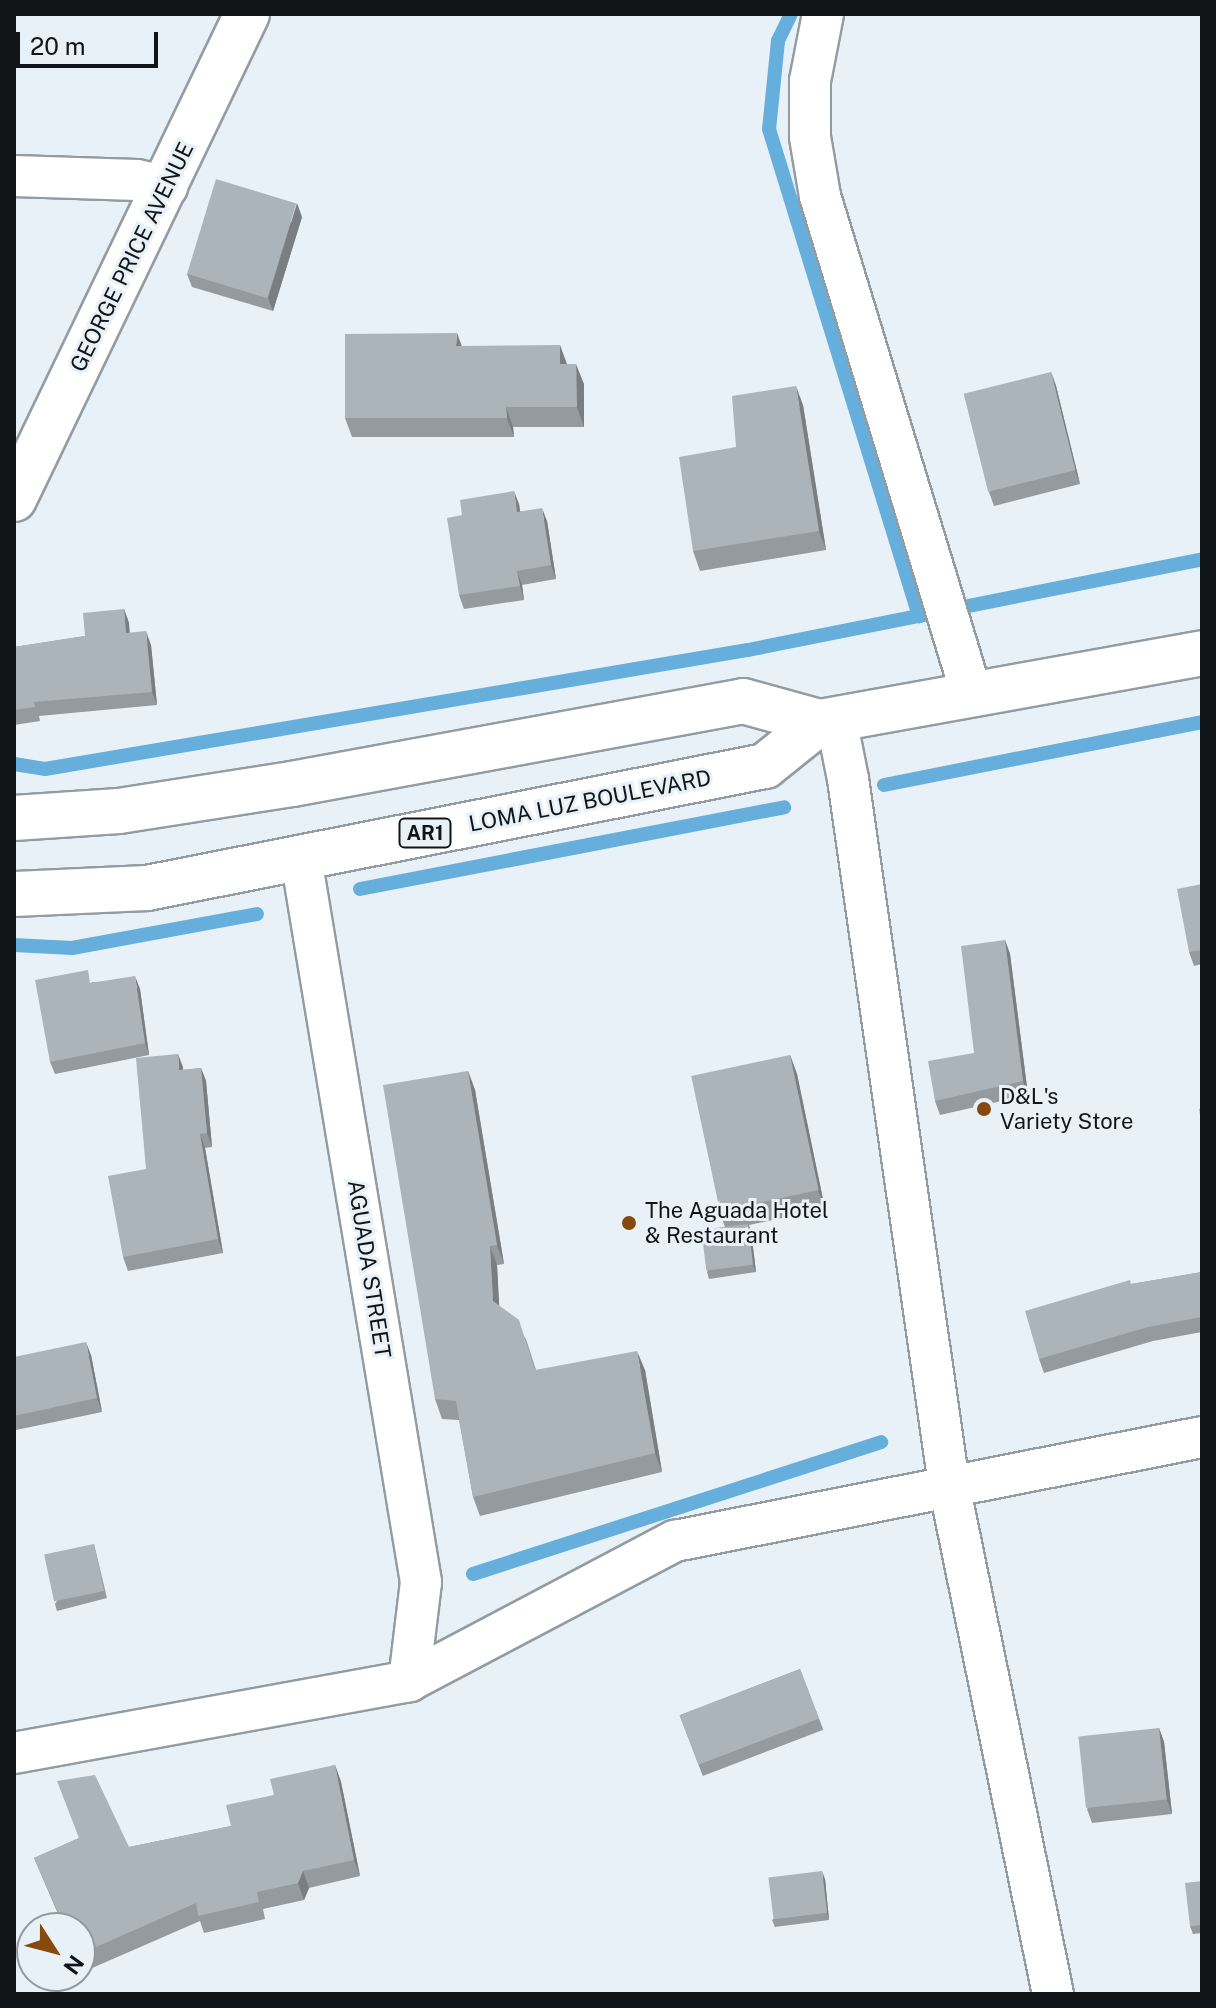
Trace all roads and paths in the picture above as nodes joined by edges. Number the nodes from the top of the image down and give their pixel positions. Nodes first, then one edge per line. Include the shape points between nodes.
1 (247, 14) edge
2 (823, 14) edge
3 (14, 176) edge
4 (167, 187) junction
5 (14, 499) edge
6 (1202, 653) edge
7 (971, 692) junction
8 (828, 721) junction
9 (14, 818) edge
10 (301, 858) junction
11 (14, 894) edge
12 (1202, 1437) edge
13 (949, 1485) junction
14 (409, 1681) junction
15 (14, 1753) edge
16 (1053, 1994) edge

1 - 4 main road, GEORGE PRICE AVENUE
2 - 7 street via 810,81 810,137 820,196
3 - 4 street via 137,180
4 - 5 main road, GEORGE PRICE AVENUE
6 - 7 main road, LOMA LUZ BOULEVARD / AR1
7 - 8 main road, LOMA LUZ BOULEVARD / AR1
8 - 9 main road, LOMA LUZ BOULEVARD / AR1 via 743,701 276,787 119,811
8 - 10 main road, LOMA LUZ BOULEVARD / AR1 via 765,766
8 - 13 street
10 - 11 main road, LOMA LUZ BOULEVARD / AR1 via 147,888
10 - 14 street, AGUADA STREET via 421,1582
12 - 13 street
13 - 14 street via 675,1541
13 - 16 street
14 - 15 street

